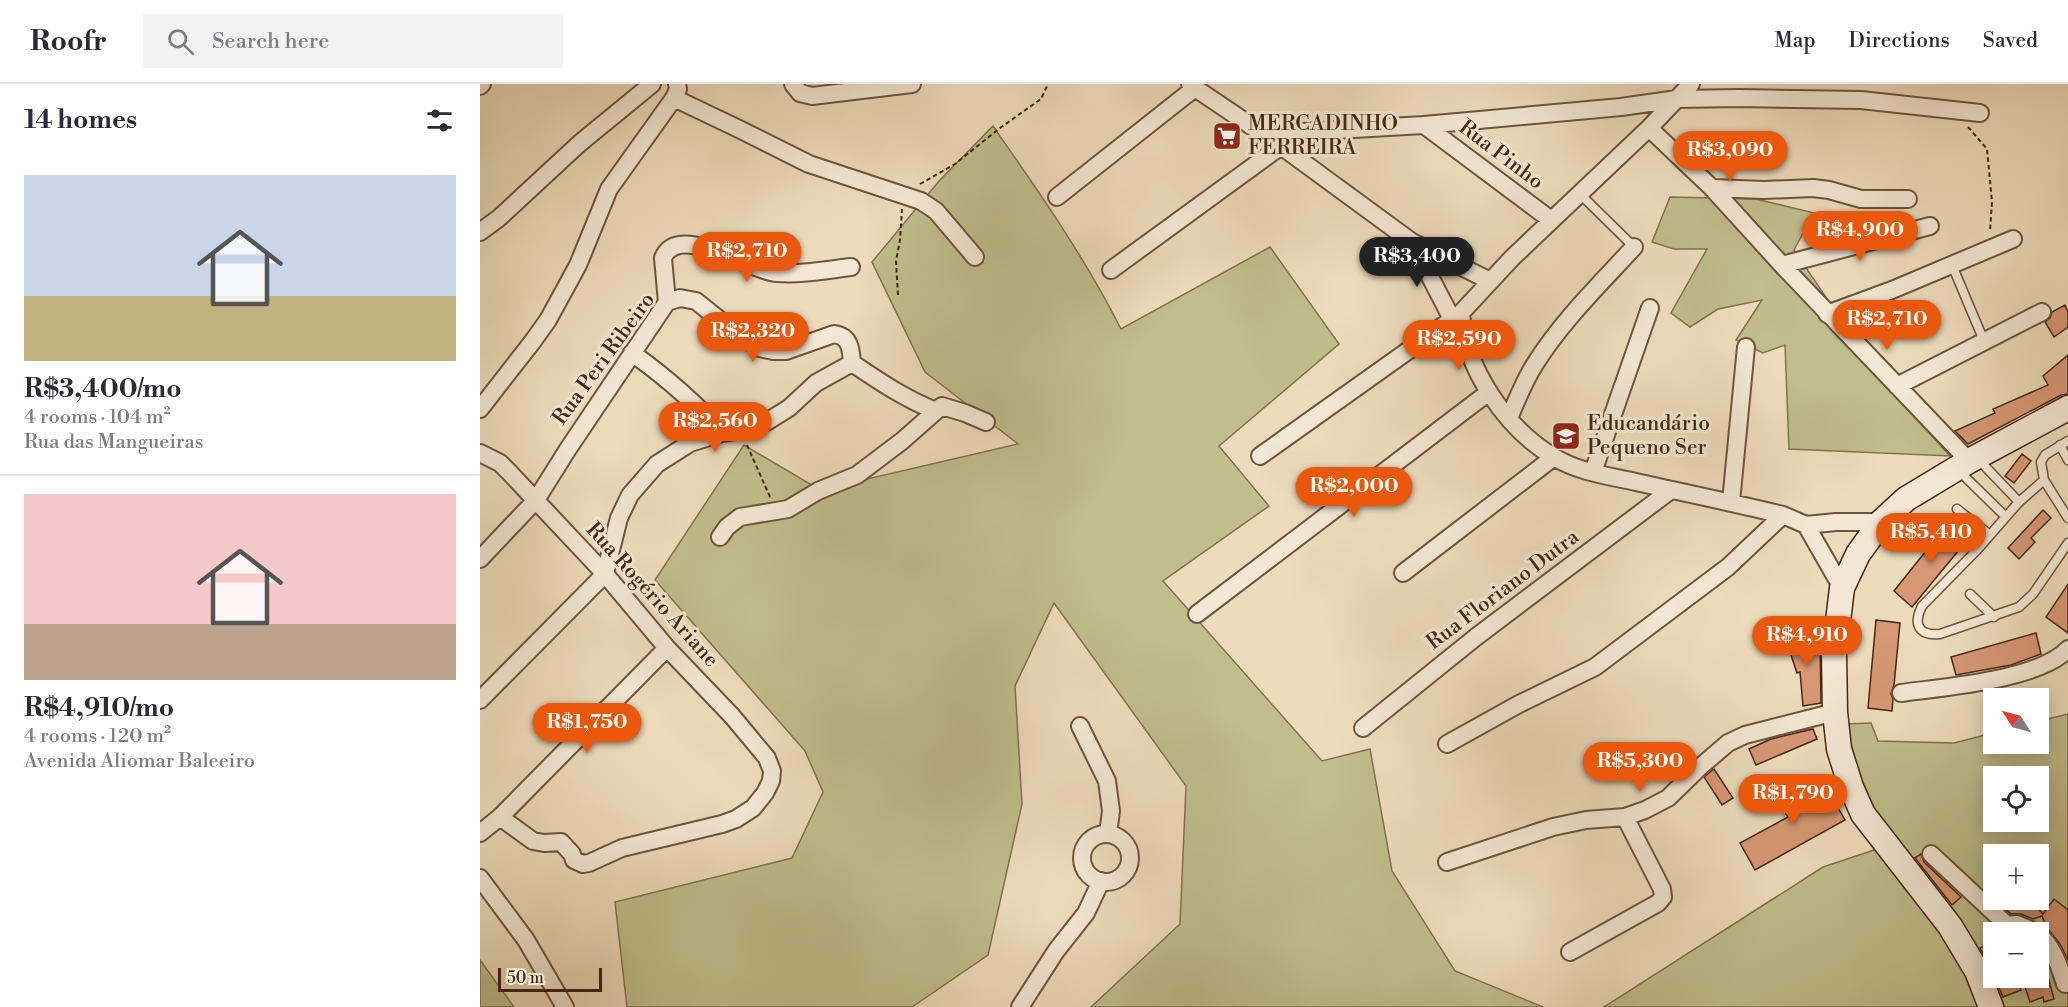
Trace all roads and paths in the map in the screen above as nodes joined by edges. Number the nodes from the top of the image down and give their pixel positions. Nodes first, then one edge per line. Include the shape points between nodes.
1 (652, 84) edge
2 (793, 84) edge
3 (912, 84) edge
4 (1048, 84) edge
5 (1691, 84) edge
6 (1192, 86) edge
7 (676, 91) edge
8 (1677, 99) junction
9 (1952, 109) junction
10 (1980, 113) dead end
11 (1424, 125) junction
12 (1649, 128) junction
13 (1264, 134) junction
14 (1281, 146) junction
15 (1712, 188) junction
16 (1579, 192) junction
17 (902, 194) junction
18 (1057, 197) dead end
19 (1908, 199) dead end
20 (1551, 220) junction
21 (1930, 226) dead end
22 (480, 232) edge
23 (2013, 239) dead end
24 (1412, 242) junction
25 (1634, 247) joint
26 (1989, 249) junction
27 (975, 256) dead end
28 (1782, 265) junction
29 (1952, 265) junction
30 (850, 267) dead end
31 (1111, 270) dead end
32 (1490, 281) junction
33 (898, 295) dead end
34 (667, 302) junction
35 (1650, 308) dead end
36 (2042, 312) dead end
37 (1827, 314) junction
38 (1457, 316) junction
39 (1984, 341) junction
40 (1746, 346) dead end
41 (632, 353) junction
42 (852, 363) junction
43 (1897, 386) junction
44 (1490, 392) junction
45 (2068, 408) edge
46 (480, 409) edge
47 (936, 411) junction
48 (1509, 418) junction
49 (986, 422) dead end
50 (740, 431) junction
51 (722, 433) junction
52 (2064, 443) edge
53 (480, 453) edge
54 (1260, 456) dead end
55 (1554, 457) junction
56 (2068, 460) edge
57 (1967, 462) junction
58 (1593, 472) junction
59 (2044, 480) junction
60 (1671, 490) junction
61 (536, 500) junction
62 (1731, 502) junction
63 (2019, 502) junction
64 (1957, 508) dead end
65 (777, 511) junction
66 (1783, 514) junction
67 (2006, 517) junction
68 (2068, 518) edge
69 (1881, 522) junction
70 (1806, 525) junction
71 (1990, 535) junction
72 (720, 537) dead end
73 (2068, 543) edge
74 (480, 559) edge
75 (1403, 573) dead end
76 (605, 574) junction
77 (1842, 588) junction
78 (1970, 594) dead end
79 (1197, 614) dead end
80 (1994, 617) junction
81 (668, 648) junction
82 (2068, 649) edge
83 (1901, 693) dead end
84 (480, 700) edge
85 (1835, 712) junction
86 (1080, 726) dead end
87 (1363, 728) dead end
88 (1447, 744) dead end
89 (500, 817) junction
90 (1625, 817) junction
91 (480, 833) edge
92 (1108, 834) junction
93 (1931, 854) dead end
94 (1447, 862) dead end
95 (480, 878) edge
96 (1101, 881) junction
97 (2001, 922) edge
98 (2049, 944) edge
99 (1570, 952) dead end
100 (1983, 964) edge
101 (2065, 984) dead end
102 (1988, 988) edge
103 (565, 1007) edge
104 (1020, 1007) edge
105 (1991, 1007) edge

1 - 22 street
2 - 3 street via 800,93 812,96
4 - 17 path via 1041,99 955,164
5 - 8 street
6 - 13 street
6 - 18 street
7 - 17 street via 809,164
7 - 46 street via 609,189 578,265 548,320
8 - 9 street via 1861,100
8 - 11 street
8 - 12 street
9 - 10 street
9 - 26 path via 1987,149 1992,202
11 - 13 street
11 - 20 street, Rua Pinho
12 - 15 street
12 - 16 street
13 - 14 street
14 - 24 street
14 - 31 street
15 - 19 street via 1813,188 1861,199
15 - 28 street
16 - 20 street
16 - 25 lane
17 - 27 street via 936,211
17 - 33 path via 896,261
20 - 32 street
21 - 28 street
23 - 26 street
24 - 32 street
24 - 38 street
25 - 48 street via 1540,356
26 - 29 street
28 - 37 street
29 - 37 street
29 - 39 lane
30 - 34 street via 774,273 722,252 673,246 663,258
32 - 38 street
34 - 41 street, Rua Peri Ribeiro
34 - 42 street, Rua Peri Ribeiro via 680,298 696,301 741,337 773,351 786,351 840,335 848,342
35 - 58 street
36 - 39 street
37 - 43 street
38 - 44 street via 1468,351
38 - 54 street
39 - 43 street
40 - 62 street
41 - 51 street via 677,386
41 - 61 street, Rua Peri Ribeiro
42 - 47 street via 902,396
42 - 50 street via 816,383 768,421
43 - 57 street
44 - 48 street
44 - 79 street
45 - 57 main road
47 - 49 street via 942,406
47 - 65 street via 857,475 818,491 798,505
48 - 55 street
50 - 51 street
50 - 65 path
51 - 76 street via 673,452 643,478 618,518
52 - 56 lane
52 - 59 lane via 2041,462
53 - 61 street, Rua Rogério Ariane via 500,463
55 - 58 street
55 - 75 street
57 - 63 lane
57 - 67 lane
57 - 69 main road via 1906,499
58 - 60 street
59 - 63 lane
59 - 68 lane
60 - 62 street
60 - 87 street, Rua Floriano Dutra
61 - 74 street, Rua Peri Ribeiro
61 - 76 street, Rua Rogério Ariane
62 - 66 street
63 - 67 lane
64 - 71 lane
65 - 72 street via 740,517
66 - 70 street
66 - 88 street via 1728,567 1595,667
67 - 71 lane
69 - 70 street
69 - 77 main road via 1858,554
70 - 77 street
71 - 80 lane via 1922,606 1917,619 1921,630 1929,635
73 - 80 lane via 2033,594 2019,607
76 - 81 street, Rua Rogério Ariane
76 - 84 street
77 - 85 main road via 1834,654
78 - 80 lane
81 - 89 street
81 - 89 street, Rua Rogério Ariane via 767,758 771,781 753,808 736,819 622,848 583,864 574,860 561,842 534,841
82 - 83 street via 2034,669
85 - 90 street via 1728,743 1668,798
85 - 100 main road via 1839,749 1863,814
86 - 92 street via 1107,781 1111,811
89 - 91 street
90 - 94 street via 1553,827
90 - 99 street via 1663,897
92 - 96 street via 1088,842 1082,857 1087,873
92 - 96 street via 1122,840 1130,860 1117,879
93 - 97 street
95 - 103 street via 526,940
96 - 104 street via 1086,913
98 - 101 street
102 - 105 main road

